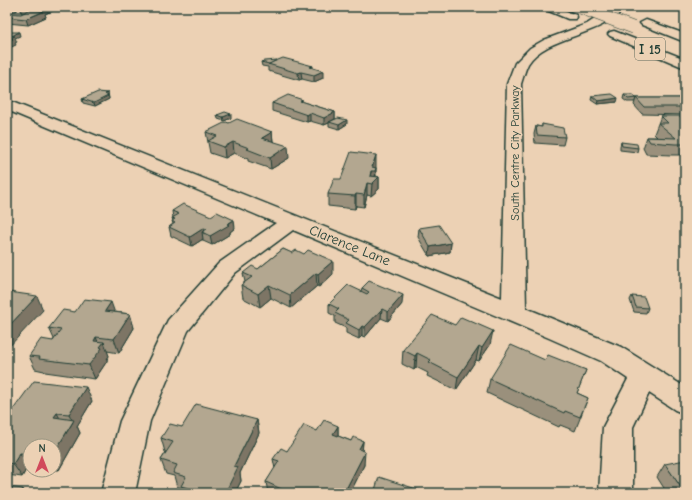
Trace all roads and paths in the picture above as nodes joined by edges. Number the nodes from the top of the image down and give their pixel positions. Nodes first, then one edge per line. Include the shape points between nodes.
1 (548, 7) edge
2 (562, 7) edge
3 (604, 7) edge
4 (620, 7) edge
5 (576, 11) edge
6 (618, 33) junction
7 (685, 38) edge
8 (685, 49) edge
9 (685, 57) edge
10 (685, 64) edge
11 (7, 105) edge
12 (292, 221) junction
13 (514, 311) junction
14 (644, 374) junction
15 (685, 402) edge
16 (118, 493) edge
17 (616, 493) edge

1 - 5 main road, I 15
2 - 5 main road
3 - 7 main road, I 15
4 - 13 main road, South Centre City Parkway via 604,20 551,40 535,50 522,64 514,84
5 - 6 main road, I 15
5 - 8 main road, bridge via 634,28
6 - 9 main road
6 - 10 main road, I 15
11 - 12 main road, Clarence Lane
12 - 13 main road, Clarence Lane
12 - 16 main road via 227,268 177,326 135,421
13 - 14 main road, Clarence Lane via 611,354
14 - 15 main road, Clarence Lane
14 - 17 main road via 618,427

